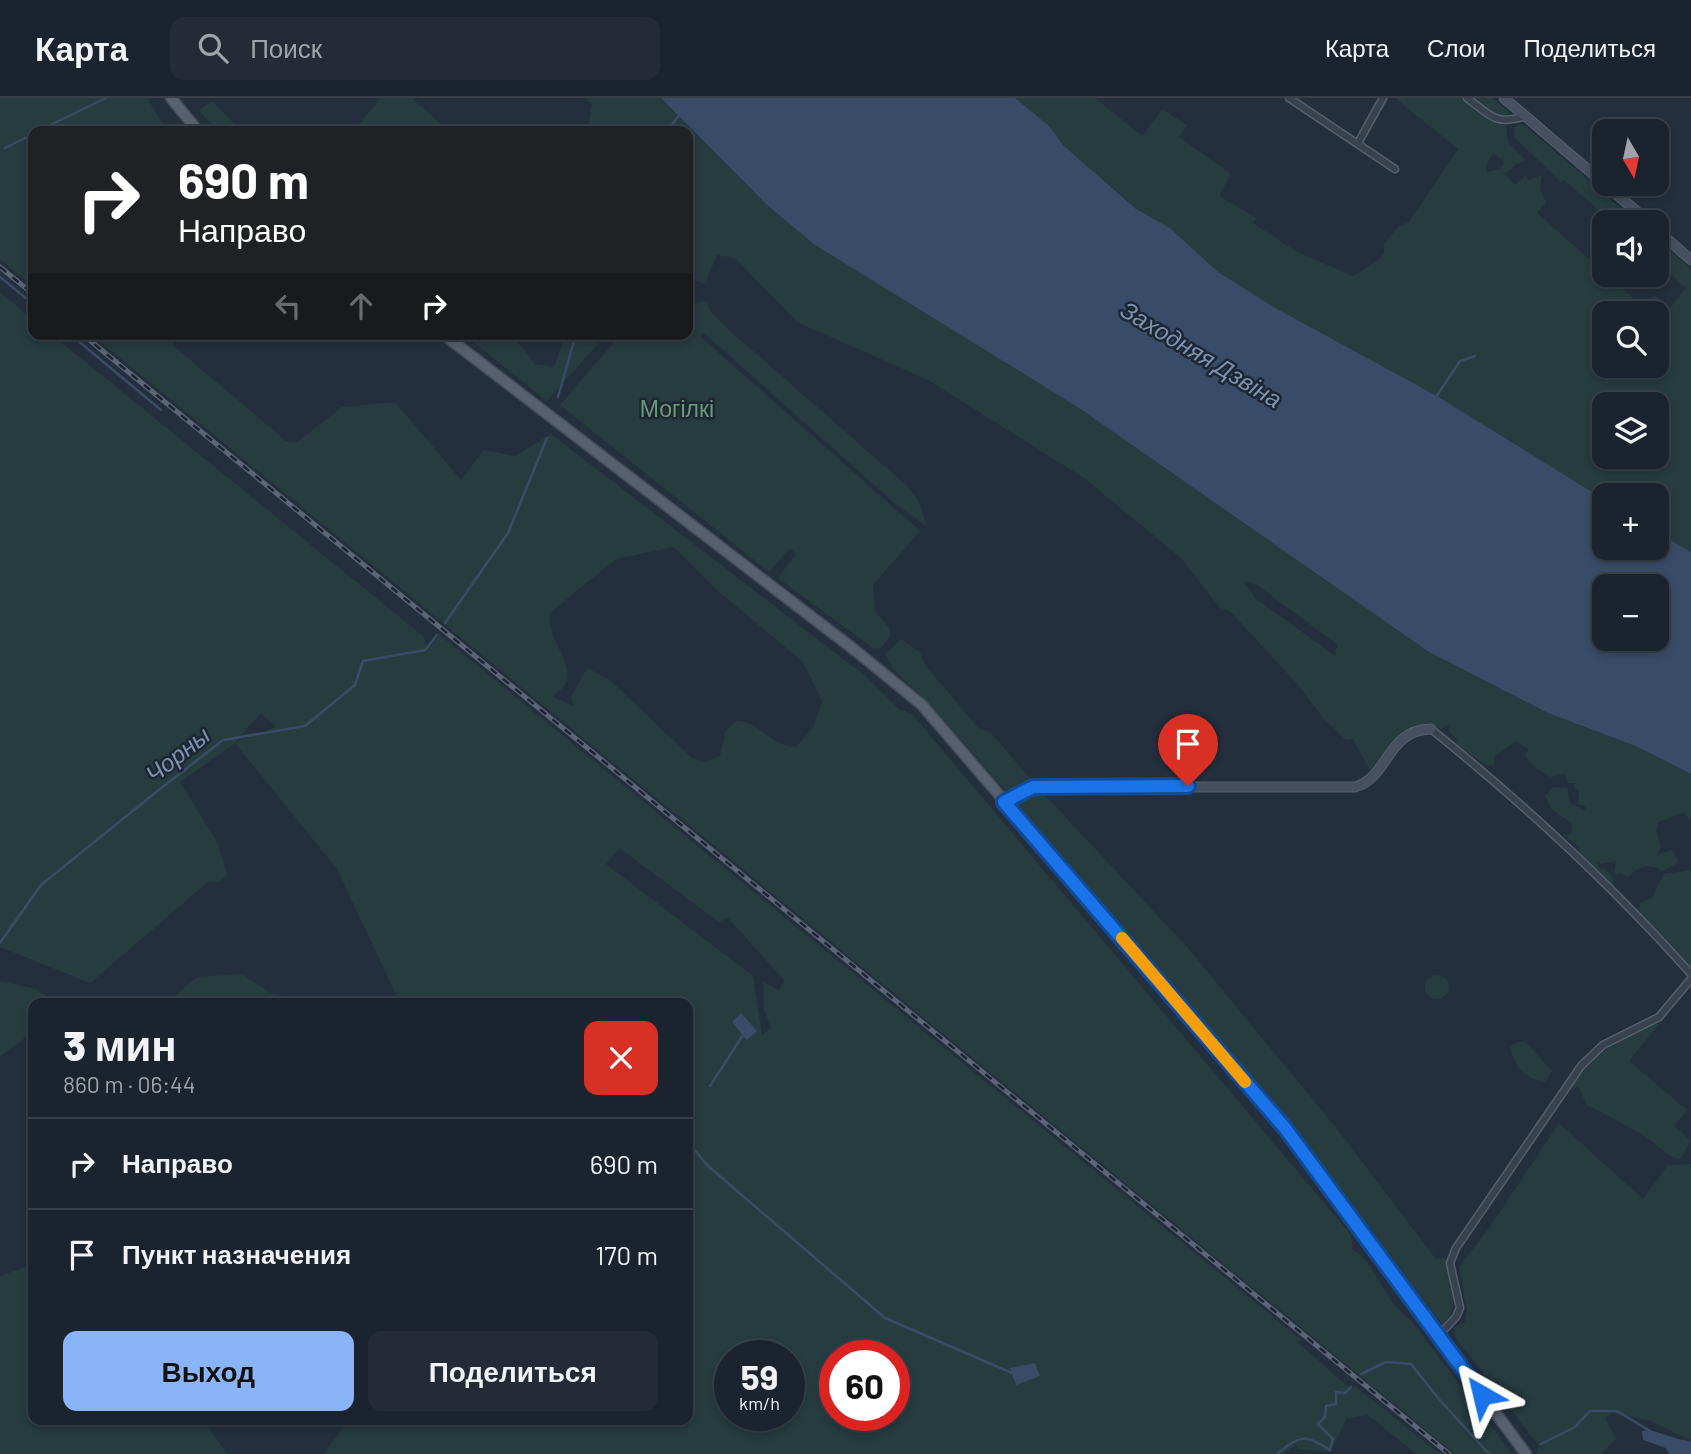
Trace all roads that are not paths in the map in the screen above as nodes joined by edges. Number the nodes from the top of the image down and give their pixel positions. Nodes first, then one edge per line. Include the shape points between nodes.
1 (172, 98) edge
2 (1289, 98) edge
3 (1383, 98) edge
4 (1467, 98) edge
5 (1504, 98) edge
6 (1525, 116) junction
7 (194, 126) edge
8 (1358, 143) junction
9 (1395, 169) dead end
10 (1635, 210) edge
11 (1669, 241) edge
12 (1691, 260) edge
13 (451, 340) edge
14 (1431, 729) joint
15 (1004, 802) junction
16 (1691, 977) edge
17 (1438, 1336) junction
18 (1526, 1454) edge

1 - 7 main road
2 - 8 street
3 - 8 street
4 - 6 street via 1496,120 1509,122
5 - 6 street
6 - 10 street
8 - 9 street
11 - 12 street
13 - 15 main road via 856,650 912,697
14 - 15 street via 1421,729 1394,745 1374,776 1355,787 1033,787
14 - 16 street via 1510,793 1634,910
15 - 17 main road via 1285,1128
16 - 17 street via 1659,1017 1603,1045 1581,1066 1456,1248 1450,1264 1460,1308
17 - 18 main road

